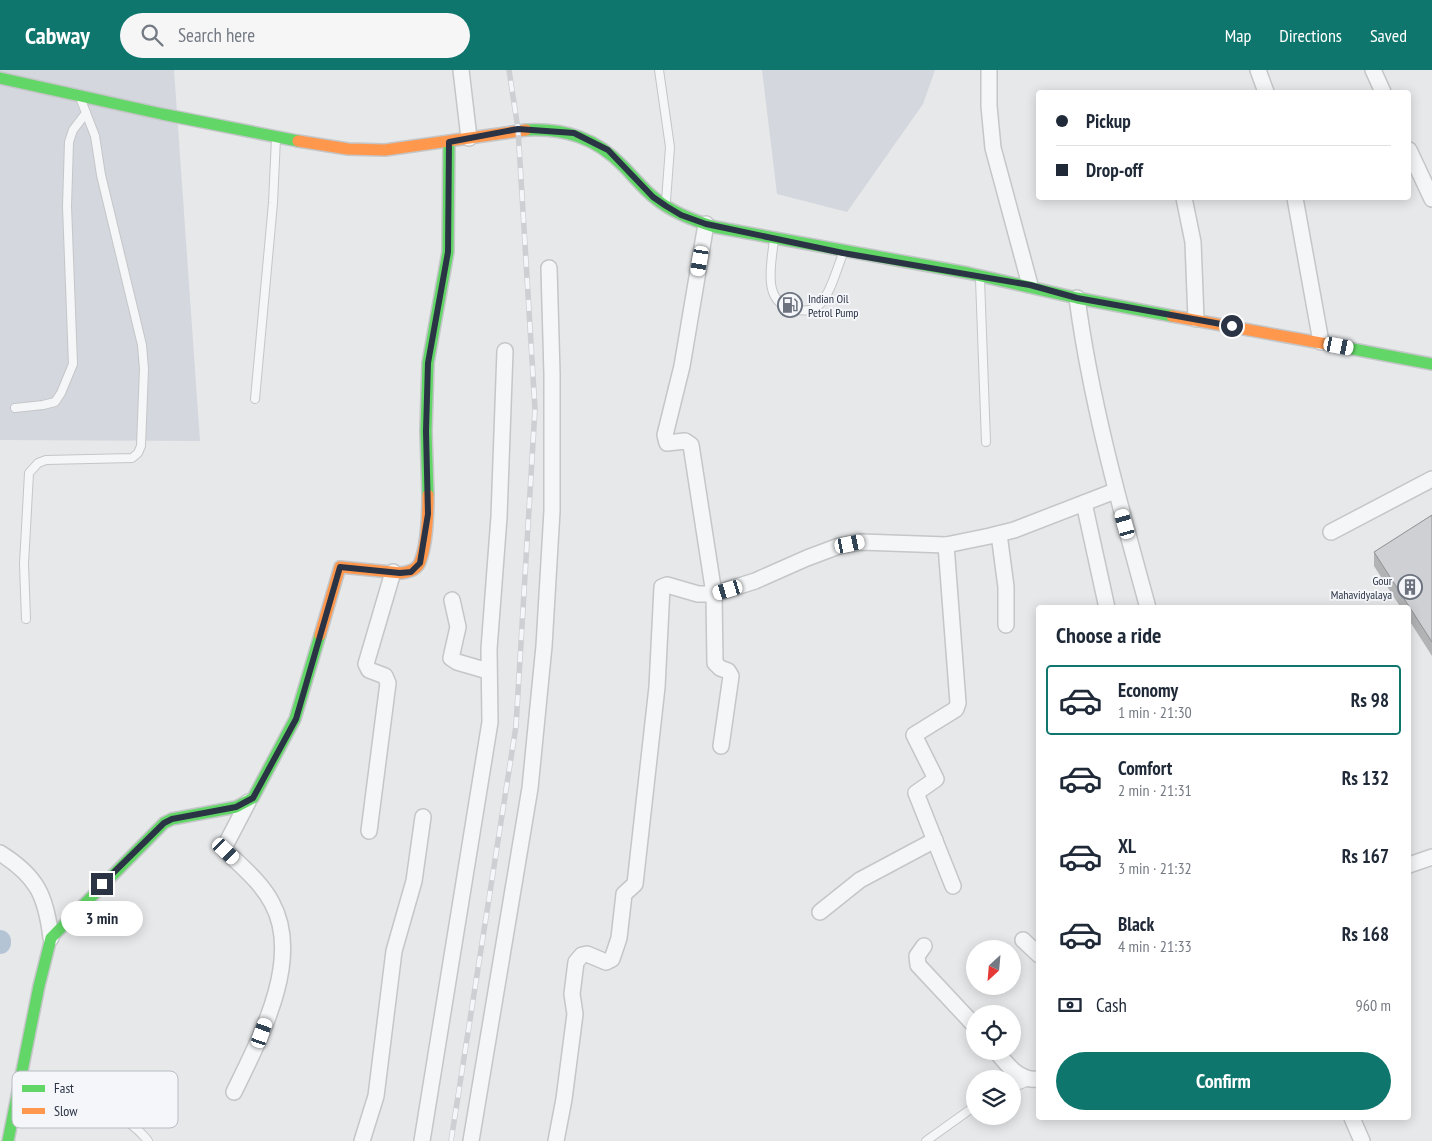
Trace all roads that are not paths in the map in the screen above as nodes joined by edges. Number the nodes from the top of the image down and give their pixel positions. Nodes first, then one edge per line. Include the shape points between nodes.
1 (460, 70) edge
2 (659, 70) edge
3 (989, 70) edge
4 (1258, 70) edge
5 (1372, 70) edge
6 (2, 76) edge
7 (1265, 90) edge
8 (1381, 90) edge
9 (80, 96) junction
10 (86, 113) junction
11 (276, 136) junction
12 (469, 138) junction
13 (449, 142) junction
14 (1411, 154) edge
15 (1432, 199) edge
16 (1184, 200) edge
17 (1295, 200) edge
18 (666, 206) junction
19 (706, 224) junction
20 (774, 238) junction
21 (843, 253) junction
22 (549, 268) dead end
23 (980, 277) junction
24 (1030, 285) junction
25 (1077, 298) junction
26 (1196, 319) junction
27 (1321, 342) junction
28 (505, 351) dead end
29 (1432, 364) edge
30 (255, 399) dead end
31 (15, 408) dead end
32 (986, 442) dead end
33 (1432, 479) edge
34 (1116, 490) junction
35 (1084, 503) junction
36 (1331, 532) dead end
37 (999, 534) junction
38 (946, 545) junction
39 (393, 572) junction
40 (714, 594) junction
41 (452, 600) dead end
42 (1106, 605) edge
43 (1147, 605) edge
44 (26, 619) dead end
45 (1006, 625) dead end
46 (488, 671) junction
47 (721, 746) dead end
48 (248, 802) junction
49 (423, 817) dead end
50 (369, 831) dead end
51 (935, 840) junction
52 (0, 853) edge
53 (1432, 857) edge
54 (1411, 864) edge
55 (953, 886) dead end
56 (820, 912) dead end
57 (51, 938) junction
58 (1023, 940) dead end
59 (924, 946) dead end
60 (1036, 952) edge
61 (966, 1016) edge
62 (1004, 1060) edge
63 (22, 1071) edge
64 (1035, 1079) edge
65 (1021, 1084) edge
66 (234, 1092) dead end
67 (966, 1112) edge
68 (1353, 1120) edge
69 (12, 1122) edge
70 (135, 1128) edge
71 (8, 1141) edge
72 (148, 1141) edge
73 (362, 1141) edge
74 (422, 1141) edge
75 (471, 1141) edge
76 (556, 1141) edge
77 (926, 1141) edge
78 (1362, 1141) edge

1 - 12 street
2 - 18 lane via 670,147
3 - 24 street via 993,148
4 - 7 street
5 - 8 street
6 - 9 main road
9 - 10 lane
9 - 11 main road
10 - 31 lane via 69,142 67,206 73,364 55,402
10 - 44 lane via 95,136 142,352 141,446 132,458 46,460 29,473 24,564
11 - 13 main road via 377,151
11 - 30 lane
12 - 13 main road
12 - 18 main road via 518,129 574,133 608,150 653,197
13 - 39 main road via 447,264 428,363 428,514 418,566 411,572
14 - 15 street
16 - 26 street via 1193,242
17 - 27 street
18 - 19 main road
19 - 20 main road
19 - 40 street via 682,366 665,435 668,444 686,441 691,445
20 - 21 main road
20 - 21 lane via 770,288 781,305 791,309 806,311 822,303
21 - 23 main road
22 - 75 street via 552,511 544,646 530,788
23 - 24 main road
23 - 32 lane
24 - 25 main road
25 - 26 main road
25 - 34 street via 1087,362
26 - 27 main road
27 - 29 main road
28 - 46 street
33 - 36 street
34 - 35 street
34 - 43 street
35 - 37 street
35 - 42 street
37 - 38 street
37 - 45 street via 1006,587
38 - 40 street via 875,542 846,545 824,550 755,581
38 - 51 street via 958,703 956,709 914,735 936,776 935,781 916,791
39 - 48 main road via 340,567 296,719
39 - 50 street via 366,664 369,670 385,676 388,682
40 - 47 street via 715,663 731,676
40 - 76 street via 698,594 668,585 661,592 657,687 635,884 624,894 619,938 612,960 606,962 587,954 576,962 572,994 575,1014
41 - 46 street via 458,627 452,658
46 - 74 street via 490,722
48 - 57 main road via 164,823
48 - 66 street via 226,844 226,851 268,896 280,919 283,937 280,969 270,1012
49 - 73 street via 414,881 394,951 376,1096
51 - 55 street
51 - 56 street via 860,880
52 - 57 street via 18,864 36,885 48,913
53 - 54 street
57 - 63 main road
58 - 60 street
59 - 61 street via 917,956 918,965
62 - 64 street via 1014,1071
64 - 65 lane
67 - 77 lane
68 - 78 street
69 - 71 main road
70 - 72 lane

